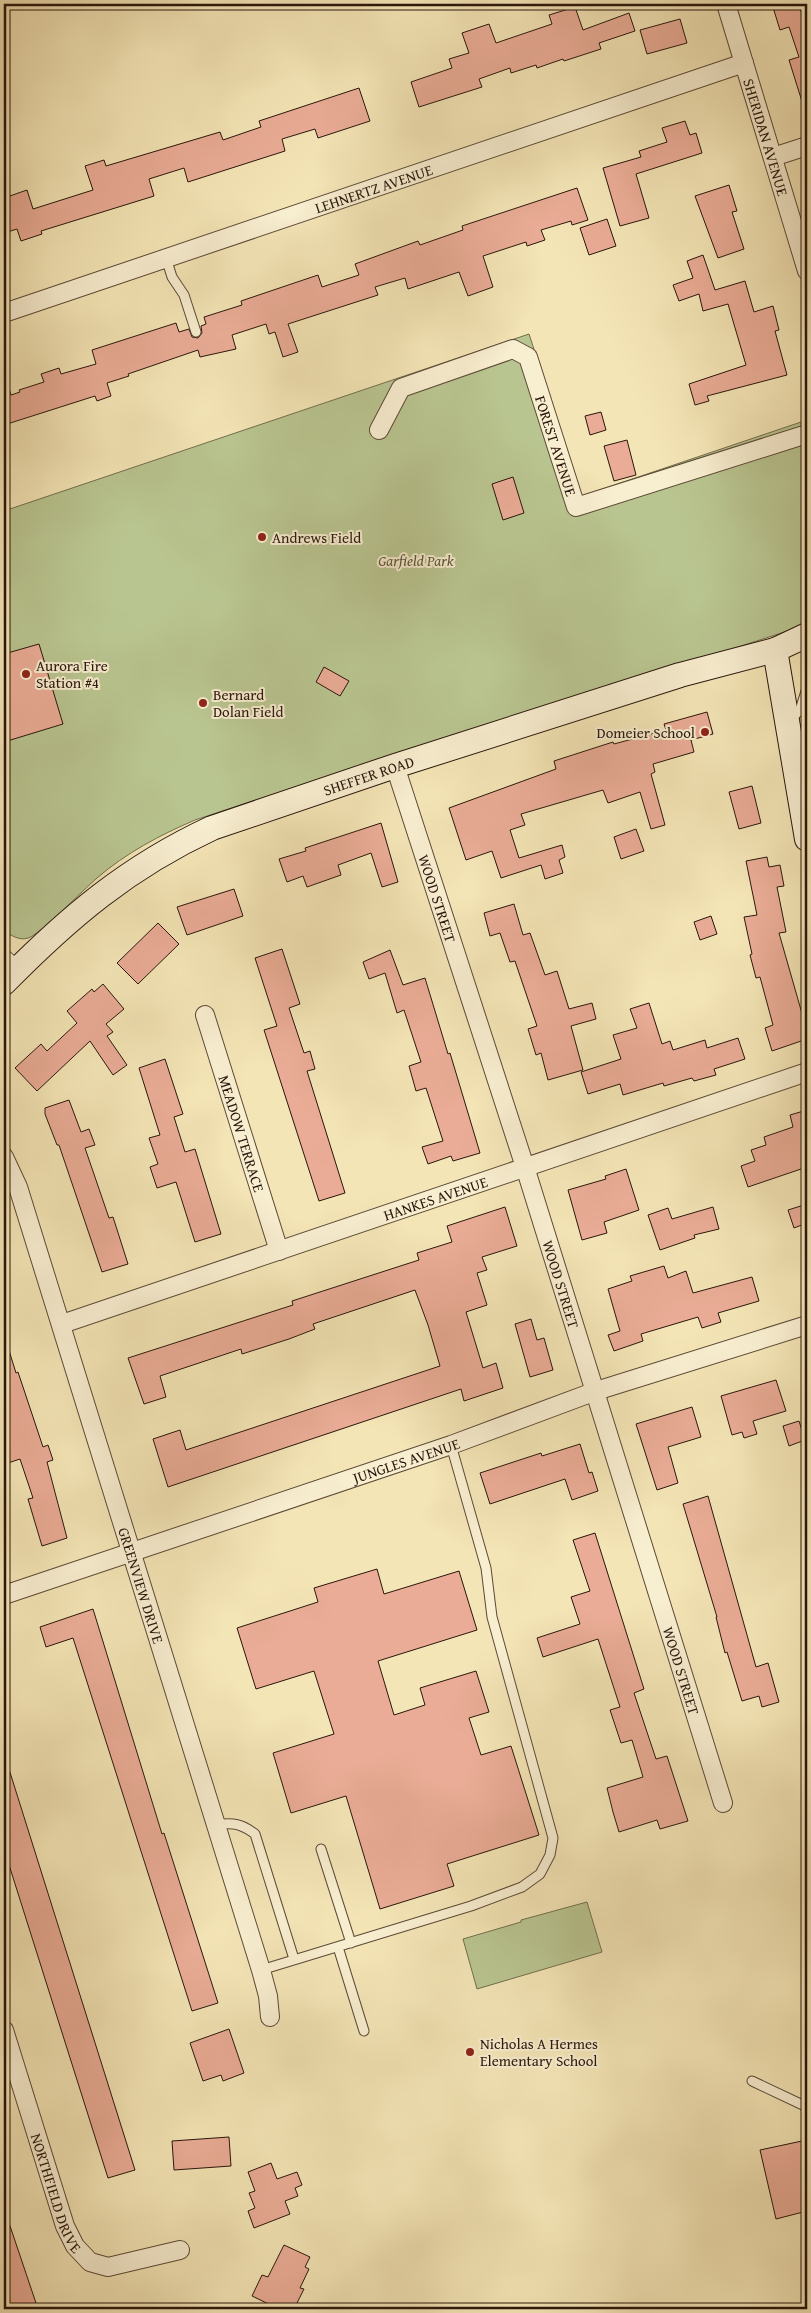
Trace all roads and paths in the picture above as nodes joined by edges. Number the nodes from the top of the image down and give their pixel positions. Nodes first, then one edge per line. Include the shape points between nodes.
1 (726, 4) edge
2 (744, 63) junction
3 (807, 146) edge
4 (773, 157) junction
5 (166, 258) junction
6 (807, 270) edge
7 (4, 313) edge
8 (196, 332) dead end
9 (379, 430) dead end
10 (807, 434) edge
11 (807, 635) edge
12 (775, 650) junction
13 (807, 688) edge
14 (788, 723) junction
15 (395, 766) junction
16 (804, 803) edge
17 (807, 839) edge
18 (8, 970) edge
19 (205, 1015) dead end
20 (807, 1072) edge
21 (4, 1157) edge
22 (525, 1168) junction
23 (279, 1251) junction
24 (62, 1324) junction
25 (807, 1325) edge
26 (596, 1391) junction
27 (451, 1445) junction
28 (132, 1552) junction
29 (4, 1595) edge
30 (723, 1803) dead end
31 (216, 1825) junction
32 (321, 1849) dead end
33 (351, 1943) junction
34 (338, 1946) junction
35 (294, 1959) junction
36 (262, 1970) junction
37 (270, 2017) dead end
38 (4, 2030) edge
39 (364, 2031) dead end
40 (752, 2081) dead end
41 (807, 2107) edge
42 (180, 2250) dead end

1 - 2 street, SHERIDAN AVENUE
2 - 4 street, SHERIDAN AVENUE
2 - 5 street, LEHNERTZ AVENUE
3 - 4 street
4 - 6 street, SHERIDAN AVENUE
5 - 7 street, LEHNERTZ AVENUE
5 - 8 lane via 172,277 184,295
9 - 10 street, FOREST AVENUE via 401,388 513,349 528,357 576,507
11 - 12 street
12 - 14 street
12 - 15 street, SHEFFER ROAD via 680,675
13 - 14 lane via 800,710
14 - 16 street
15 - 18 street, SHEFFER ROAD via 251,814 183,842 126,875
15 - 22 street, WOOD STREET
16 - 17 street
19 - 23 street, MEADOW TERRACE
20 - 22 street, HANKES AVENUE
21 - 24 street, GREENVIEW DRIVE via 18,1187
22 - 23 street, HANKES AVENUE
22 - 26 street, WOOD STREET
23 - 24 street, HANKES AVENUE
24 - 28 street, GREENVIEW DRIVE
25 - 26 street, JUNGLES AVENUE
26 - 27 street, JUNGLES AVENUE
26 - 30 street, WOOD STREET
27 - 28 street, JUNGLES AVENUE
27 - 33 lane via 486,1568 492,1617 553,1838 550,1855 540,1874 522,1887
28 - 29 street, JUNGLES AVENUE
28 - 31 street, GREENVIEW DRIVE
31 - 35 lane via 243,1825 256,1834
31 - 36 street, GREENVIEW DRIVE
32 - 33 lane
33 - 34 lane
34 - 35 lane
34 - 39 lane
35 - 36 lane
36 - 37 street, GREENVIEW DRIVE
38 - 42 street, NORTHFIELD DRIVE via 65,2226 75,2246 90,2262 108,2267
40 - 41 lane

